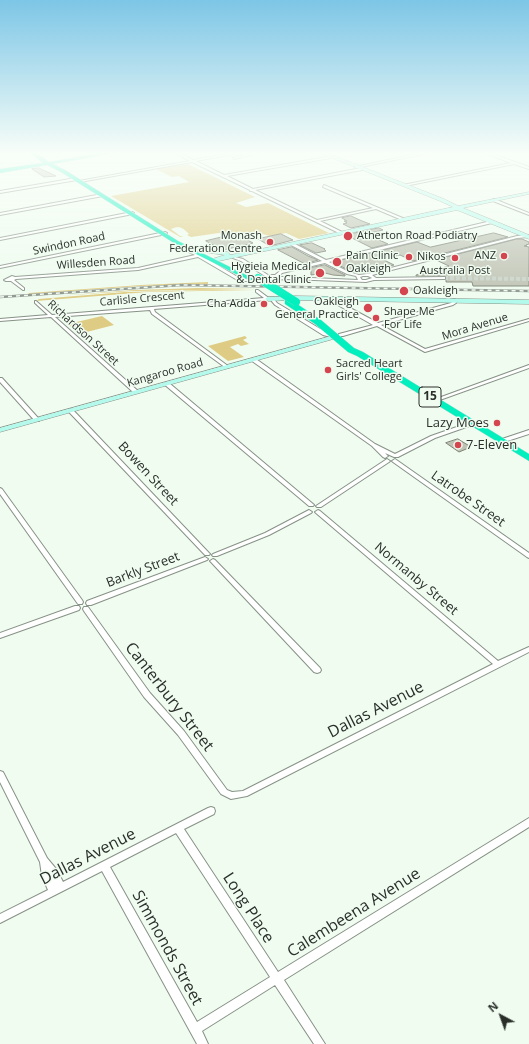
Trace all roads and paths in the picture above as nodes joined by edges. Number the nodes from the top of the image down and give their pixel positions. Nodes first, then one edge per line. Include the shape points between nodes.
1 (66, 202) edge
2 (113, 202) edge
3 (276, 202) edge
4 (362, 202) edge
5 (443, 202) edge
6 (486, 202) edge
7 (498, 202) edge
8 (377, 208) junction
9 (458, 208) junction
10 (132, 213) junction
11 (0, 214) edge
12 (529, 214) edge
13 (403, 219) junction
14 (317, 221) junction
15 (491, 222) junction
16 (341, 233) junction
17 (166, 234) junction
18 (519, 235) junction
19 (528, 236) edge
20 (0, 239) edge
21 (292, 244) junction
22 (189, 248) junction
23 (205, 251) junction
24 (198, 256) junction
25 (232, 258) junction
26 (204, 259) junction
27 (217, 259) junction
28 (178, 261) junction
29 (326, 261) junction
30 (0, 268) edge
31 (4, 272) dead end
32 (371, 276) junction
33 (276, 277) junction
34 (10, 278) junction
35 (268, 278) junction
36 (359, 278) junction
37 (444, 278) tunnel mouth
38 (0, 279) edge
39 (255, 279) junction
40 (23, 289) dead end
41 (257, 292) dead end
42 (335, 298) junction
43 (270, 299) junction
44 (290, 301) junction
45 (36, 302) dead end
46 (450, 302) junction
47 (529, 302) edge
48 (151, 308) junction
49 (50, 316) junction
50 (0, 320) edge
51 (529, 320) edge
52 (377, 325) junction
53 (338, 336) junction
54 (254, 360) junction
55 (529, 366) edge
56 (226, 367) junction
57 (0, 379) edge
58 (167, 384) junction
59 (136, 392) junction
60 (434, 399) junction
61 (71, 410) junction
62 (37, 420) junction
63 (471, 422) junction
64 (0, 430) edge
65 (529, 432) edge
66 (503, 442) junction
67 (373, 445) junction
68 (395, 457) junction
69 (386, 458) junction
70 (529, 458) edge
71 (0, 490) edge
72 (310, 509) junction
73 (318, 509) junction
74 (529, 556) edge
75 (206, 557) junction
76 (214, 558) junction
77 (79, 605) junction
78 (87, 606) junction
79 (0, 636) edge
80 (529, 649) edge
81 (498, 665) junction
82 (317, 670) dead end
83 (0, 774) edge
84 (235, 796) joint
85 (211, 811) dead end
86 (529, 822) edge
87 (178, 828) junction
88 (104, 866) junction
89 (58, 890) junction
90 (0, 919) edge
91 (277, 978) junction
92 (195, 1029) junction
93 (203, 1044) edge
94 (320, 1044) edge

1 - 11 street
2 - 10 highway, 15
3 - 14 street
4 - 8 street
5 - 9 street
6 - 9 street
7 - 12 street
8 - 13 street
8 - 14 street
9 - 13 street
9 - 15 street
10 - 17 highway, 15
10 - 20 street
13 - 16 street
14 - 16 street
15 - 18 street
15 - 29 street
16 - 21 street
17 - 22 highway, 15
17 - 23 highway, 15
17 - 30 street, Swindon Road
18 - 19 street
18 - 32 street
21 - 25 street
21 - 29 street
22 - 24 street
22 - 27 highway, 15
23 - 25 street
23 - 27 highway, 15
24 - 26 street
24 - 28 street, Willesden Road
25 - 27 highway, 15
25 - 35 street via 242,260
25 - 39 highway, 15
26 - 28 street, Willesden Road
26 - 39 street via 240,280
27 - 39 highway, 15
28 - 34 street, Willesden Road via 138,269
29 - 33 street via 281,272
29 - 36 street
30 - 31 street
32 - 36 street
32 - 36 street via 369,281
32 - 37 street
33 - 35 street
33 - 36 street
34 - 38 street, Willesden Road
34 - 40 street
35 - 39 street
39 - 44 highway, 15
41 - 43 street
42 - 44 street, Carlisle Crescent
42 - 46 street, Carlisle Crescent
42 - 52 street via 338,303
43 - 44 street, Carlisle Crescent
43 - 48 street, Carlisle Crescent
43 - 53 street via 325,334
44 - 53 highway, 15
45 - 49 street, Richardson Street
46 - 47 street, Carlisle Crescent
46 - 52 street
48 - 49 street, Carlisle Crescent
48 - 56 street via 153,313
49 - 50 street, Carlisle Crescent
49 - 59 street, Richardson Street
51 - 52 street, Mora Avenue via 426,351
52 - 53 street
53 - 54 street, Kangaroo Road
53 - 60 highway, 15 via 351,350
54 - 56 street, Kangaroo Road
54 - 67 street, Latrobe Street
55 - 60 street
56 - 58 street, Kangaroo Road
57 - 62 street
58 - 59 street, Kangaroo Road
58 - 72 street
59 - 61 street, Kangaroo Road
60 - 63 highway, 15
61 - 62 street, Kangaroo Road
61 - 75 street, Bowen Street
62 - 64 street, Kangaroo Road
63 - 66 highway, 15
63 - 68 street
65 - 66 street
66 - 70 highway, 15
67 - 68 street, Latrobe Street
67 - 69 street, Latrobe Street
68 - 69 street
68 - 74 street, Latrobe Street
69 - 73 street
71 - 77 street
72 - 73 street
72 - 76 street via 267,534
73 - 81 street, Normanby Street
75 - 76 street
75 - 78 street, Barkly Street
76 - 82 street
77 - 78 street via 84,601
77 - 79 street
78 - 84 street, Canterbury Street via 147,695 181,733 224,792
80 - 81 street, Dallas Avenue
81 - 84 street, Dallas Avenue via 244,794
83 - 89 street via 44,861 47,876
85 - 87 street, Dallas Avenue
86 - 91 street, Calembeena Avenue
87 - 88 street, Dallas Avenue
87 - 91 street, Long Place
88 - 89 street, Dallas Avenue
88 - 92 street, Simmonds Street
89 - 90 street, Dallas Avenue
91 - 92 street, Calembeena Avenue
91 - 94 street, Long Place
92 - 93 street, Simmonds Street

